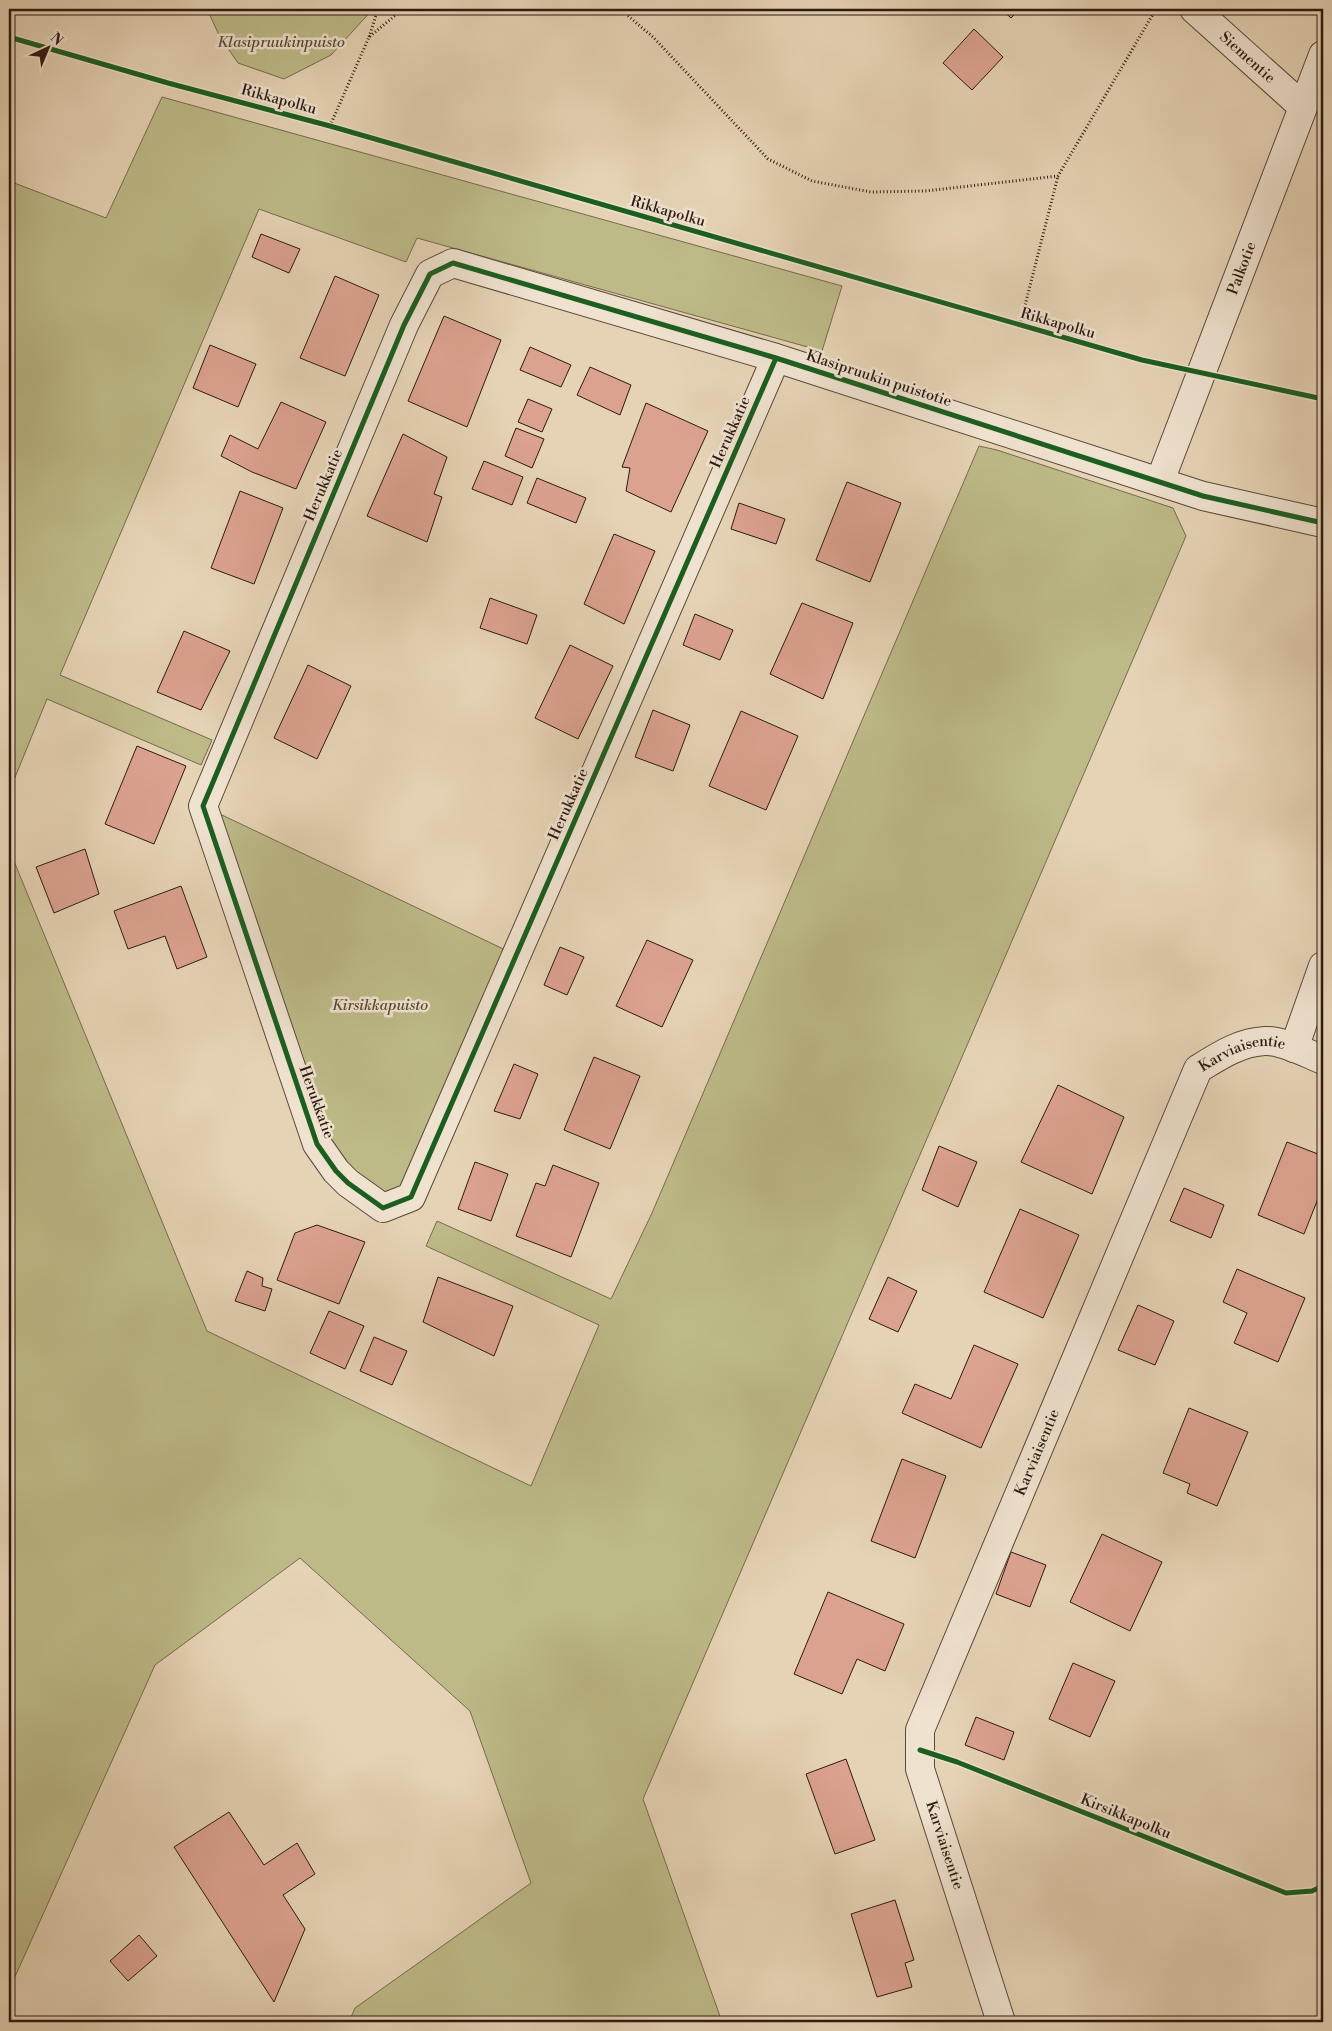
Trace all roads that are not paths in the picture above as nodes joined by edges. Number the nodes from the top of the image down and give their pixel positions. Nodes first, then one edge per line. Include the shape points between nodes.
1 (1194, 9) edge
2 (1323, 55) edge
3 (1302, 106) junction
4 (430, 274) joint
5 (776, 358) junction
6 (1160, 481) junction
7 (1323, 523) edge
8 (1323, 966) edge
9 (1294, 1048) junction
10 (1323, 1060) edge
11 (1002, 2022) edge

1 - 3 street, Siementie
2 - 3 street, Palkotie
3 - 6 street, Palkotie
4 - 5 street, Klasipruukin puistotie via 453,263
4 - 5 street, Herukkatie via 404,325 203,806 317,1144 348,1183 383,1208 411,1197
5 - 6 street, Klasipruukin puistotie
6 - 7 street, Klasipruukin puistotie via 1203,496
8 - 9 street, Karviaisentie
9 - 10 street
9 - 11 street, Karviaisentie via 1266,1041 1230,1049 1198,1069 920,1730 920,1769

